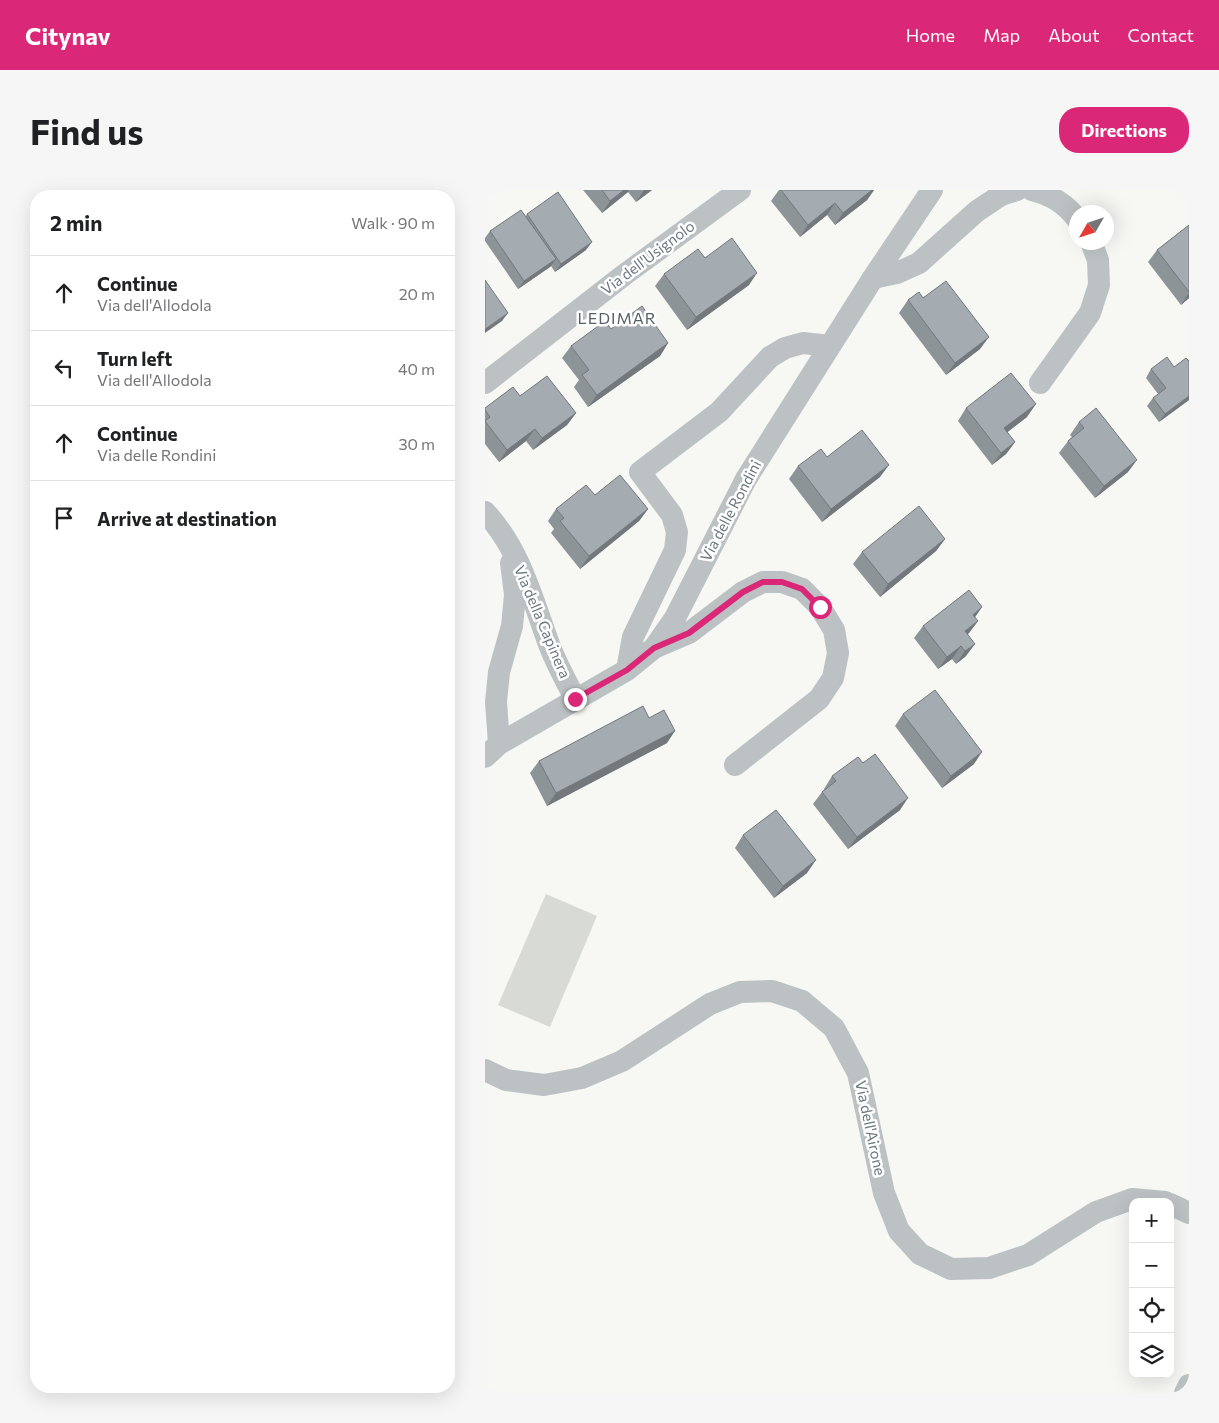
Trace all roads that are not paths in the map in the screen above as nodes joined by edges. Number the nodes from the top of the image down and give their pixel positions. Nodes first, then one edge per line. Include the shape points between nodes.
1 (740, 190) edge
2 (932, 190) edge
3 (1017, 190) edge
4 (1031, 190) edge
5 (1069, 211) edge
6 (1094, 250) edge
7 (873, 278) junction
8 (830, 346) junction
9 (485, 383) edge
10 (1040, 383) dead end
11 (485, 512) edge
12 (509, 545) junction
13 (654, 648) junction
14 (627, 670) junction
15 (575, 699) junction
16 (492, 750) edge
17 (735, 765) dead end
18 (485, 1070) edge
19 (1129, 1200) edge
20 (1174, 1206) edge
21 (1189, 1213) edge
22 (1189, 1385) edge
23 (1185, 1393) edge

1 - 9 street, Via dell'Usignolo
2 - 7 street, Via delle Rondini
3 - 7 street via 1001,195 977,211 919,263 897,273
4 - 5 street via 1045,193
6 - 10 street via 1099,285 1091,313
7 - 8 street, Via delle Rondini
8 - 13 street, Via delle Rondini via 746,479 675,618
8 - 14 street, Via delle Rondini via 803,343 770,357 719,412 640,472 672,516 677,532 675,550 633,637
11 - 12 street, Via della Capinera
12 - 15 street, Via della Capinera
12 - 16 street, Via della Capinera via 515,595 512,626 499,672
13 - 14 street, Via delle Rondini
13 - 17 street via 689,633 743,592 763,582 782,582 802,589 820,607 833,630 838,653 833,678 819,699
14 - 15 street, Via delle Rondini
15 - 16 street, Via delle Rondini
18 - 19 street, Via dell'Airone via 506,1080 544,1085 582,1078 622,1061 709,1004 740,992 772,990 802,1001 834,1028 858,1073 884,1193 899,1231 920,1254 951,1269 989,1268 1028,1255 1096,1212
20 - 21 street
22 - 23 street

